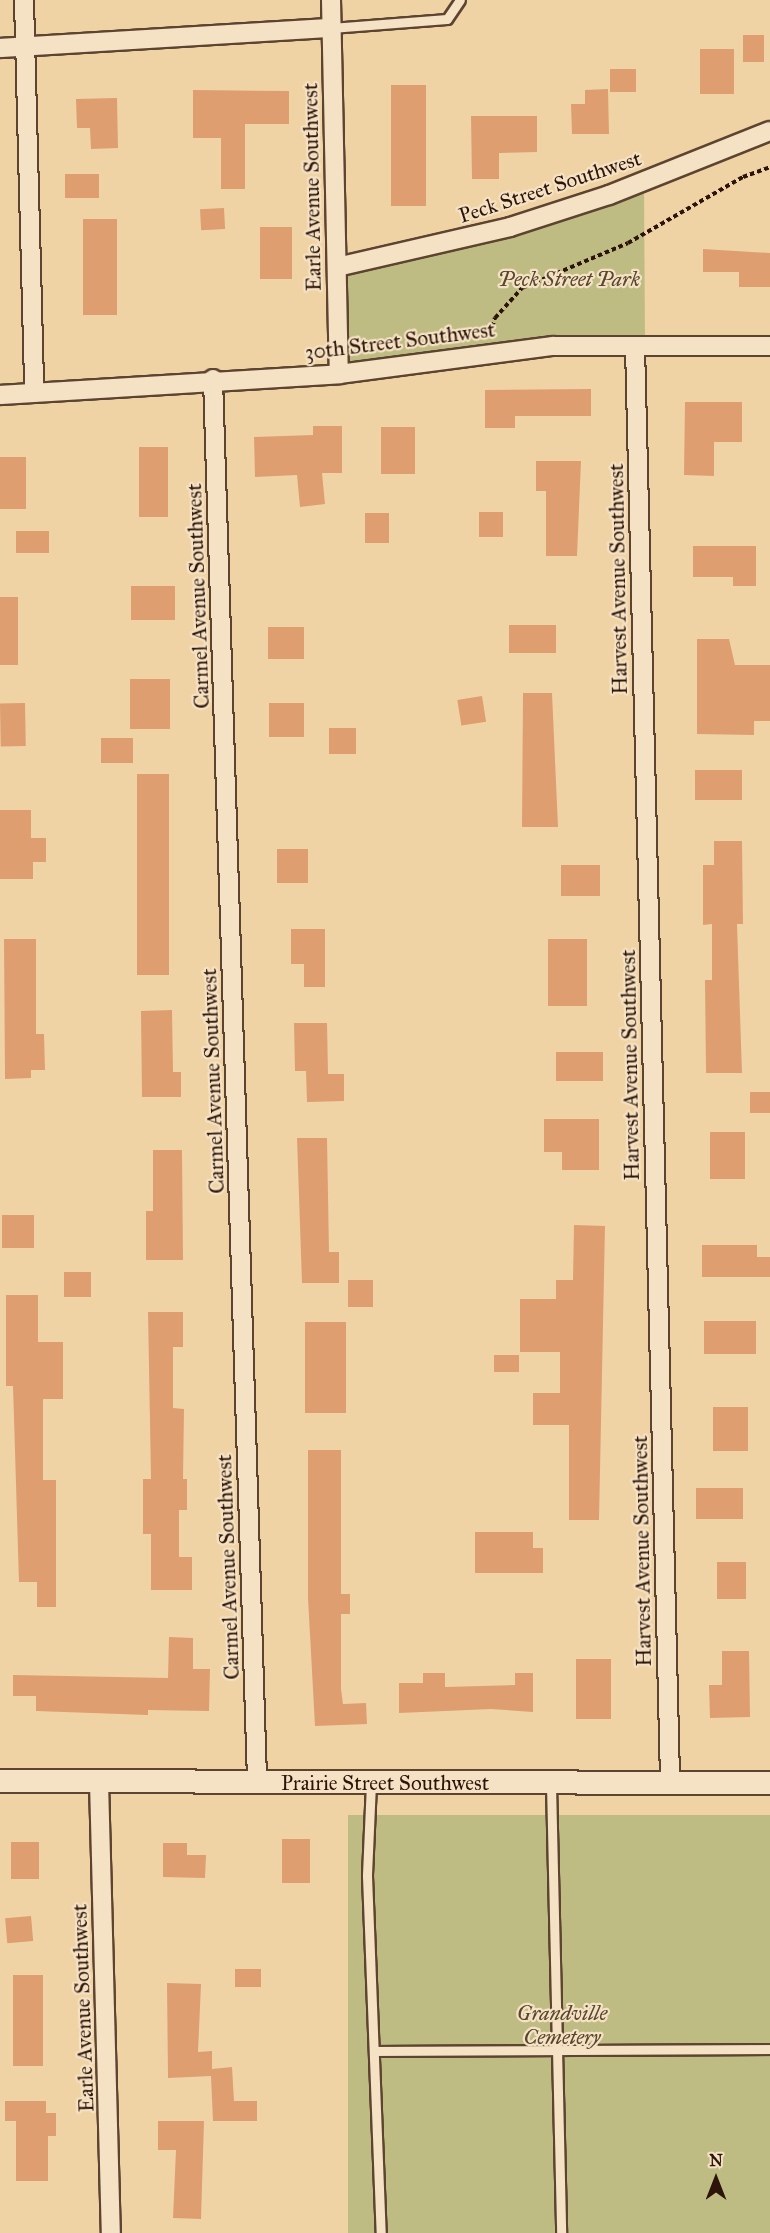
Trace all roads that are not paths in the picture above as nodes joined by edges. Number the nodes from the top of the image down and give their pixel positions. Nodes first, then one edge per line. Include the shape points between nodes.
1 (24, 0) edge
2 (331, 0) edge
3 (460, 0) edge
4 (331, 28) junction
5 (26, 46) junction
6 (0, 48) edge
7 (770, 131) edge
8 (337, 267) junction
9 (635, 346) junction
10 (770, 346) edge
11 (339, 374) junction
12 (213, 379) junction
13 (34, 392) junction
14 (0, 395) edge
15 (0, 1781) edge
16 (99, 1782) junction
17 (257, 1782) junction
18 (371, 1783) junction
19 (770, 1783) edge
20 (551, 1784) junction
21 (670, 1784) junction
22 (770, 2049) edge
23 (557, 2050) junction
24 (376, 2051) junction
25 (111, 2233) edge
26 (381, 2233) edge
27 (561, 2233) edge

1 - 5 street
2 - 4 street, Earle Avenue Southwest
3 - 4 lane via 447,19
4 - 5 street
4 - 8 street, Earle Avenue Southwest
5 - 6 street
5 - 13 street
7 - 8 street, Peck Street Southwest via 609,195 521,224
8 - 11 street, Earle Avenue Southwest
9 - 10 street, 30th Street Southwest
9 - 11 street, 30th Street Southwest via 485,352
9 - 21 street, Harvest Avenue Southwest
11 - 12 street, 30th Street Southwest
12 - 13 street, 30th Street Southwest
12 - 17 street, Carmel Avenue Southwest
13 - 14 street, 30th Street Southwest
15 - 16 street, Prairie Street Southwest
16 - 17 street, Prairie Street Southwest
16 - 25 street, Earle Avenue Southwest
17 - 18 street, Prairie Street Southwest
18 - 20 street, Prairie Street Southwest
18 - 24 lane via 367,1876
19 - 21 street, Prairie Street Southwest
20 - 21 street, Prairie Street Southwest
20 - 23 lane
22 - 23 lane
23 - 24 lane
23 - 27 lane
24 - 26 lane

